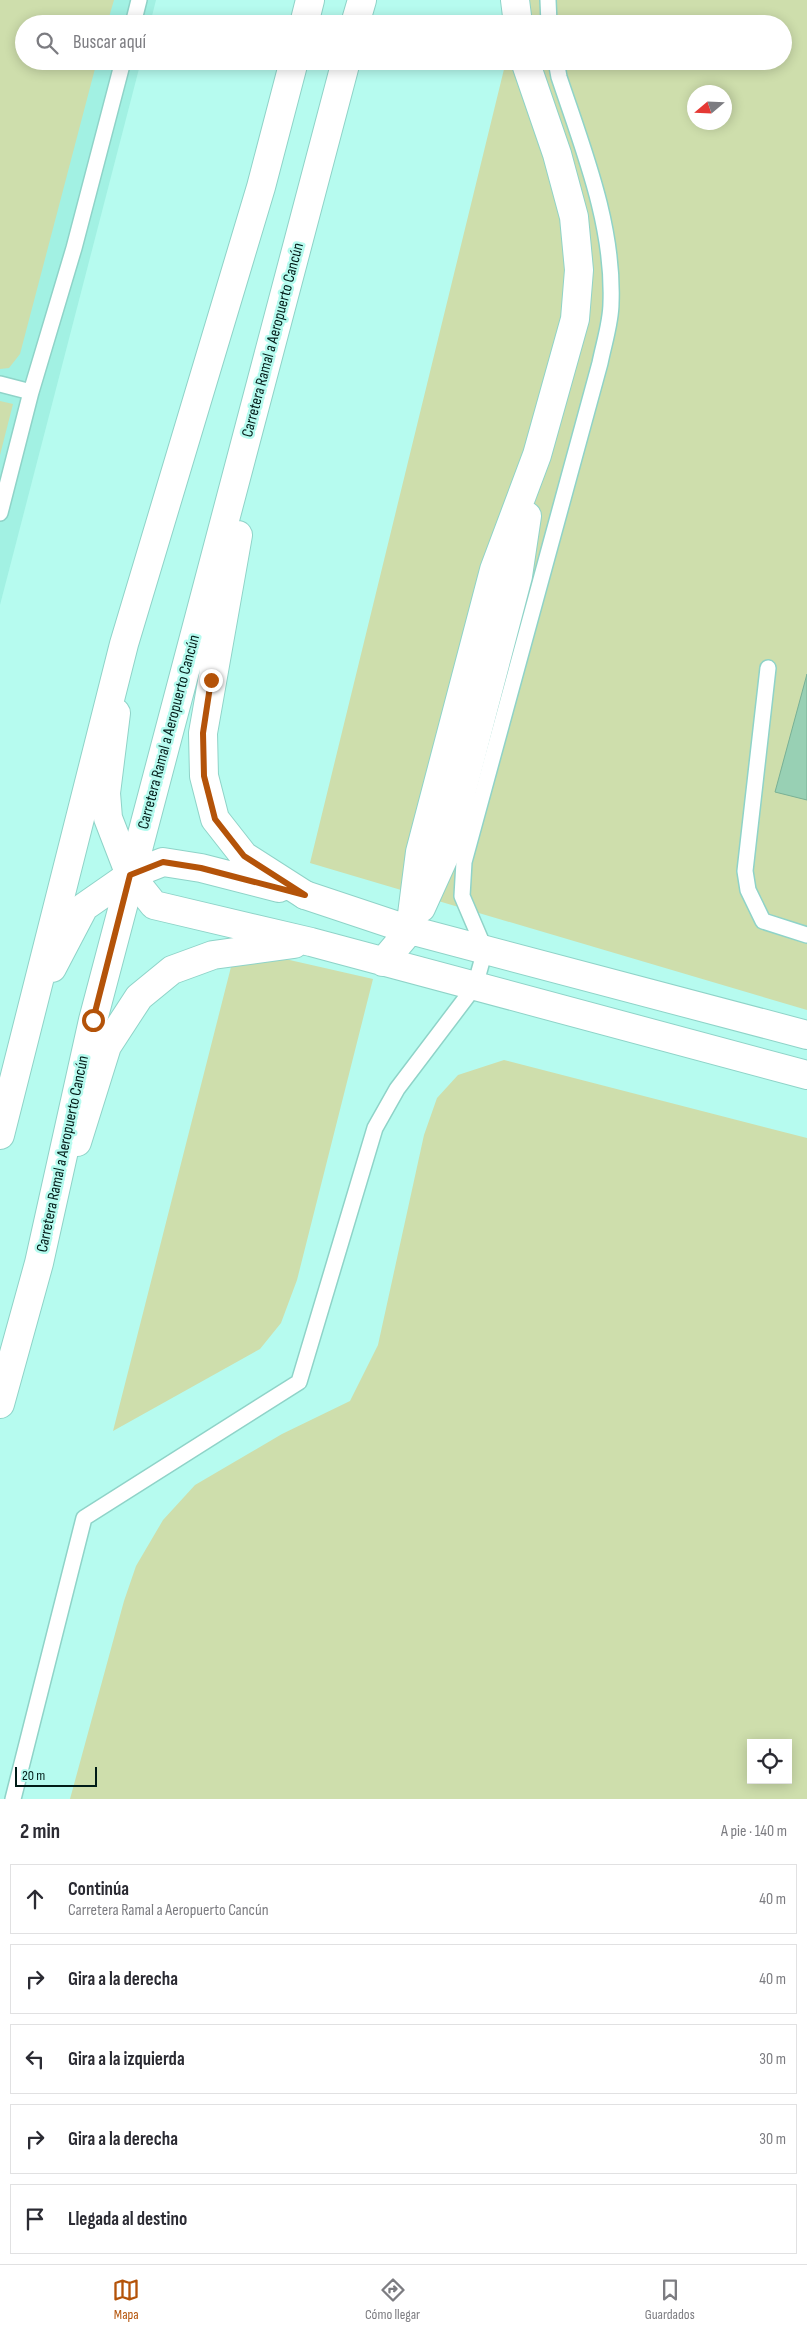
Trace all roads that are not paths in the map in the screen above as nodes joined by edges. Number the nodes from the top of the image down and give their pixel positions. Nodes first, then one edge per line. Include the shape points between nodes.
1 (139, 0) edge
2 (310, 0) edge
3 (362, 0) edge
4 (515, 0) edge
5 (548, 0) edge
6 (135, 15) edge
7 (306, 15) edge
8 (358, 15) edge
9 (517, 15) edge
10 (549, 15) edge
11 (121, 70) edge
12 (292, 70) edge
13 (344, 70) edge
14 (528, 70) edge
15 (558, 70) edge
16 (0, 384) edge
17 (32, 392) junction
18 (257, 402) junction
19 (0, 513) edge
20 (124, 644) junction
21 (768, 668) dead end
22 (130, 875) junction
23 (305, 895) junction
24 (410, 930) junction
25 (807, 935) edge
26 (311, 942) junction
27 (485, 950) junction
28 (382, 962) junction
29 (475, 986) junction
30 (32, 1008) junction
31 (807, 1035) edge
32 (807, 1075) edge
33 (0, 1135) edge
34 (39, 1262) junction
35 (0, 1404) edge
36 (13, 1799) edge

1 - 6 lane
2 - 7 main road
3 - 8 main road
4 - 9 main road
5 - 10 lane
11 - 17 lane
12 - 20 main road via 261,187
13 - 18 main road, Carretera Ramal a Aeropuerto Cancún
14 - 24 main road via 557,154 574,217 579,270 575,319 537,456 494,570 420,852
15 - 27 lane via 594,183 608,241 612,304 600,363 464,862 462,896
16 - 17 lane
17 - 19 lane
18 - 22 main road, Carretera Ramal a Aeropuerto Cancún
18 - 23 main road via 243,512 203,733 204,776 215,819 244,856
20 - 22 main road via 106,793 108,818
20 - 30 main road
21 - 25 lane via 744,871 748,890 763,921
22 - 23 main road via 163,862 201,868
22 - 26 main road via 154,905
22 - 30 main road via 84,907
22 - 34 main road, Carretera Ramal a Aeropuerto Cancún via 93,1020
23 - 24 main road
24 - 27 main road
24 - 28 main road
26 - 28 main road
26 - 34 main road via 213,955 172,970 139,997 107,1046
27 - 29 lane
27 - 31 main road
28 - 29 main road
29 - 32 main road
29 - 36 lane via 397,1089 375,1128 299,1382 84,1518
30 - 33 main road
34 - 35 main road, Carretera Ramal a Aeropuerto Cancún

